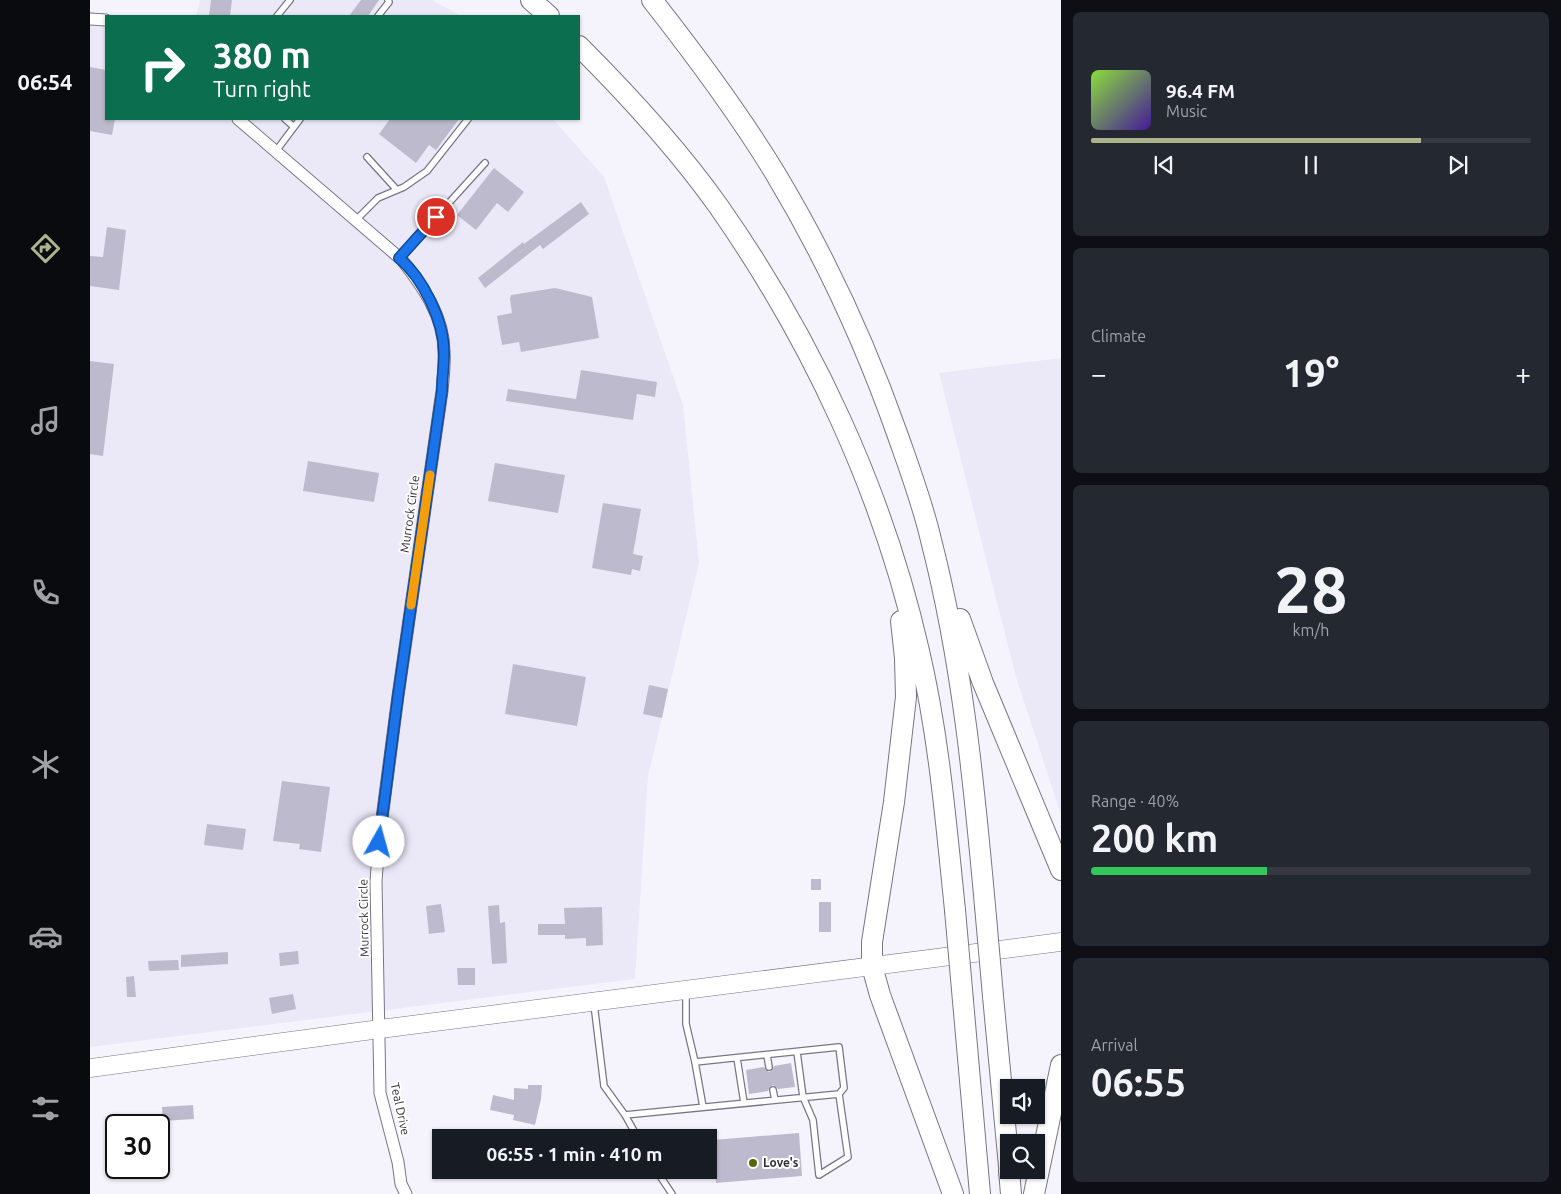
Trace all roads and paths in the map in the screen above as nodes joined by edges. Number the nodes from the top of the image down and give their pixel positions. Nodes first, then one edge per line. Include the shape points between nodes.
1 (290, 0) edge
2 (388, 0) edge
3 (530, 0) edge
4 (652, 0) edge
5 (278, 15) edge
6 (379, 15) edge
7 (548, 15) edge
8 (90, 19) edge
9 (105, 20) edge
10 (580, 47) edge
11 (239, 120) edge
12 (286, 120) edge
13 (299, 120) edge
14 (467, 120) edge
15 (294, 127) junction
16 (276, 151) junction
17 (368, 157) dead end
18 (485, 162) dead end
19 (397, 190) junction
20 (356, 220) junction
21 (399, 258) junction
22 (883, 529) junction
23 (931, 539) junction
24 (1061, 870) edge
25 (1061, 942) edge
26 (872, 966) junction
27 (686, 990) junction
28 (594, 1002) junction
29 (380, 1028) junction
30 (797, 1052) junction
31 (767, 1055) junction
32 (737, 1058) junction
33 (695, 1062) junction
34 (1061, 1065) edge
35 (769, 1067) dead end
36 (90, 1068) edge
37 (773, 1090) dead end
38 (839, 1094) junction
39 (803, 1097) junction
40 (775, 1100) junction
41 (744, 1103) junction
42 (703, 1108) junction
43 (625, 1116) junction
44 (633, 1129) edge
45 (1006, 1134) edge
46 (662, 1179) edge
47 (1010, 1179) edge
48 (406, 1194) edge
49 (672, 1194) edge
50 (953, 1194) edge
51 (980, 1194) edge
52 (1011, 1194) edge
53 (1034, 1194) edge

1 - 5 lane
2 - 6 lane
3 - 7 highway
4 - 23 highway via 731,106 804,224 854,323 881,388
8 - 9 street
10 - 22 highway via 678,154 718,206 770,284 808,351 859,464
11 - 16 street, Murrock Circle
12 - 15 lane
13 - 15 lane
14 - 19 lane via 426,171
15 - 16 lane
16 - 20 street, Murrock Circle
17 - 19 lane
18 - 21 lane
19 - 20 lane via 378,198
20 - 21 street, Murrock Circle
21 - 29 street, Murrock Circle via 423,287 433,306 444,351 442,391 379,842 376,881
22 - 26 highway via 900,618 906,697 894,802 872,942
22 - 51 highway, bridge via 919,650 936,736
23 - 24 highway via 948,575 964,634 980,675
23 - 45 highway, bridge via 968,730
25 - 26 main road
26 - 27 main road
26 - 50 highway
27 - 28 main road
27 - 33 lane via 686,1024
28 - 29 main road
28 - 43 lane via 604,1086
29 - 36 main road
29 - 48 street, Teal Drive via 380,1093
30 - 31 lane
30 - 38 lane via 839,1047 844,1088
30 - 39 lane
31 - 32 lane
31 - 35 lane
32 - 33 lane
32 - 41 lane
33 - 42 lane
34 - 53 highway
37 - 40 lane
38 - 39 lane
38 - 39 lane via 848,1156 819,1175 813,1120
39 - 40 lane
40 - 41 lane
41 - 42 lane
42 - 43 lane
43 - 44 lane
46 - 49 lane
47 - 52 highway

